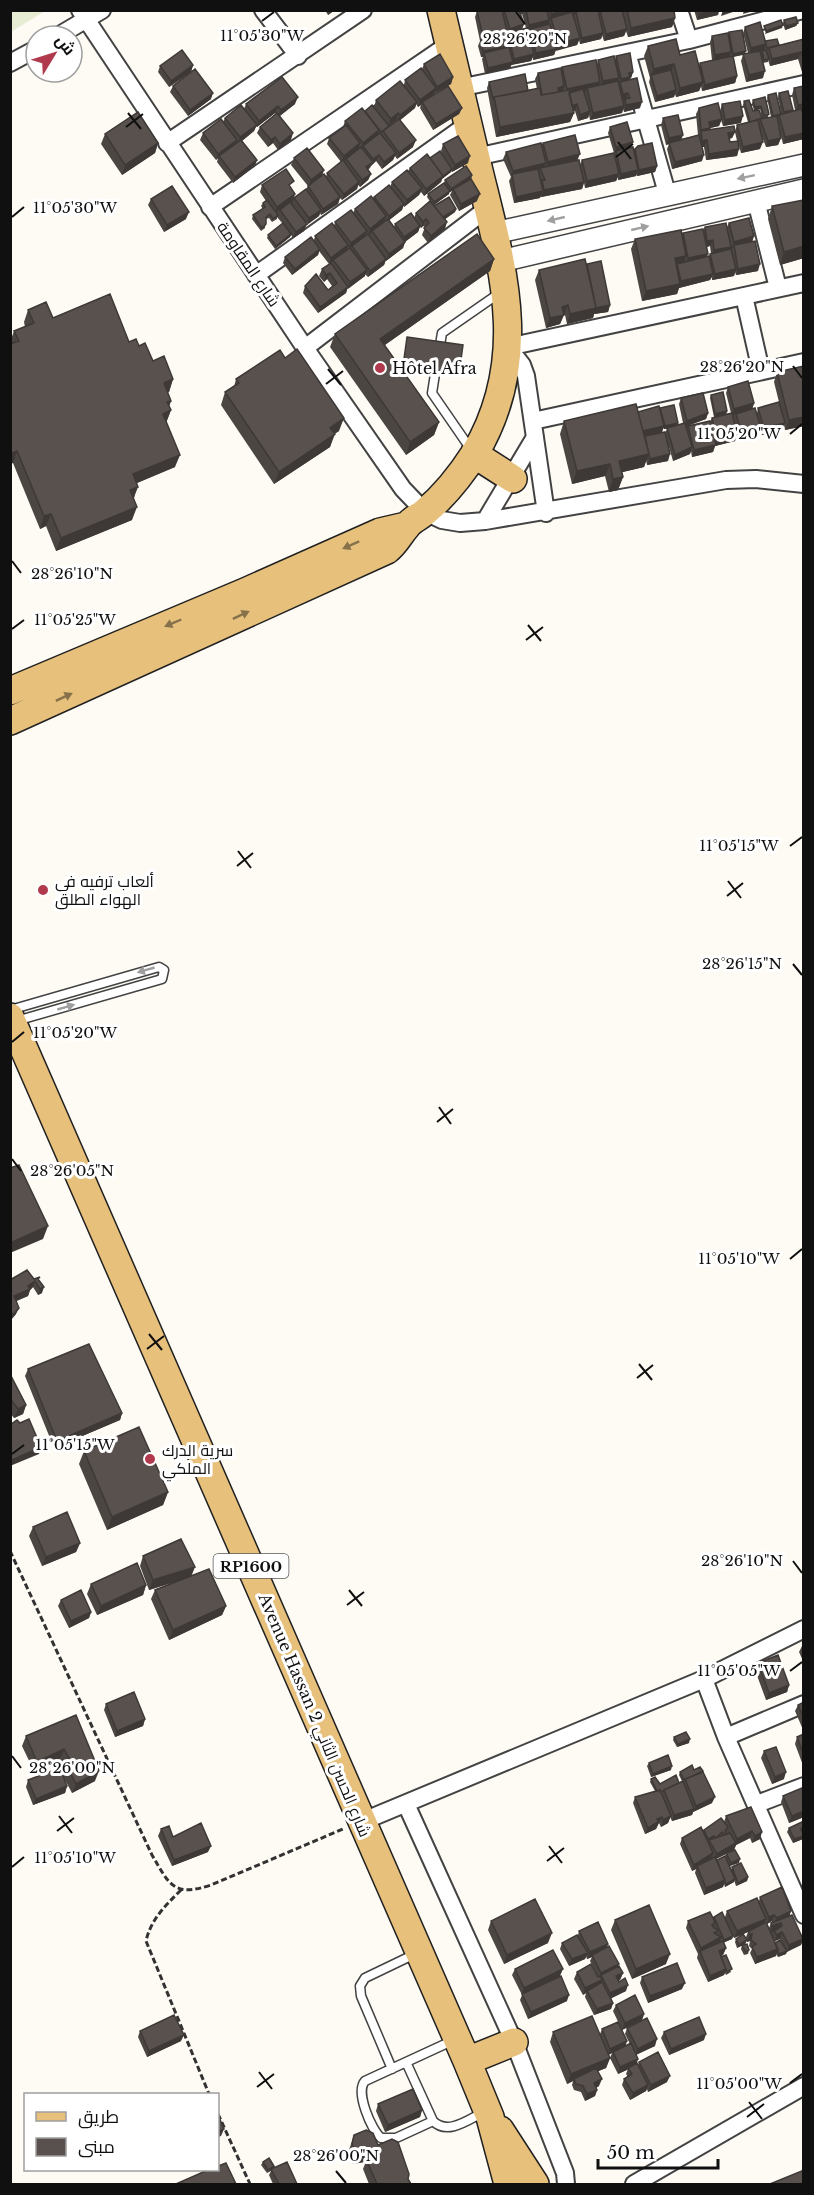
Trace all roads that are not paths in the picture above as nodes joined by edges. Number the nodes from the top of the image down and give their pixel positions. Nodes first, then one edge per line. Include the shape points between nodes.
1 (102, 10) edge
2 (263, 10) edge
3 (363, 10) edge
4 (441, 10) edge
5 (679, 10) edge
6 (803, 10) edge
7 (83, 15) edge
8 (689, 40) junction
9 (449, 44) junction
10 (627, 52) junction
11 (24, 55) edge
12 (297, 56) junction
13 (10, 63) edge
14 (804, 84) edge
15 (459, 88) junction
16 (647, 121) junction
17 (468, 124) junction
18 (167, 142) junction
19 (476, 157) junction
20 (804, 165) edge
21 (804, 190) edge
22 (667, 193) junction
23 (756, 201) junction
24 (210, 207) junction
25 (491, 221) junction
26 (501, 261) junction
27 (256, 275) junction
28 (804, 283) edge
29 (506, 288) junction
30 (778, 288) junction
31 (744, 296) junction
32 (440, 345) edge
33 (508, 347) junction
34 (305, 348) junction
35 (804, 362) edge
36 (761, 371) junction
37 (435, 374) edge
38 (534, 429) junction
39 (474, 454) junction
40 (513, 479) junction
41 (804, 484) edge
42 (546, 513) junction
43 (416, 519) junction
44 (485, 521) junction
45 (10, 691) edge
46 (10, 721) edge
47 (115, 979) junction
48 (119, 992) junction
49 (11, 1016) edge
50 (804, 1629) edge
51 (704, 1679) junction
52 (804, 1704) edge
53 (726, 1737) junction
54 (804, 1786) edge
55 (406, 1804) junction
56 (758, 1804) junction
57 (361, 1822) junction
58 (797, 1878) edge
59 (804, 1916) edge
60 (418, 1952) junction
61 (514, 2042) junction
62 (462, 2050) junction
63 (406, 2062) junction
64 (392, 2069) junction
65 (804, 2086) edge
66 (489, 2114) junction
67 (433, 2121) junction
68 (508, 2184) edge
69 (535, 2184) edge
70 (566, 2184) edge
71 (634, 2184) edge

1 - 7 street
2 - 12 street
3 - 12 street
4 - 9 main road
5 - 8 street
6 - 8 street
7 - 18 street, شارع المقاومة
8 - 10 street
9 - 15 main road
9 - 24 street
10 - 15 street
10 - 16 street
11 - 13 street
12 - 18 street
14 - 16 street
15 - 17 main road
16 - 19 street
16 - 22 street
17 - 19 main road
17 - 27 street
18 - 24 street, شارع المقاومة
19 - 25 main road
20 -> 22 street
21 - 23 street
22 -> 25 street
26 -> 23 street
23 - 30 street
24 - 27 street, شارع المقاومة
25 - 26 main road
25 - 34 street
26 - 29 main road
27 - 34 street, شارع المقاومة
28 - 30 street
29 - 32 lane via 442,333
29 - 33 main road
30 - 31 street
31 - 33 street
31 - 36 street
33 - 38 street via 526,376
33 - 39 main road via 494,413
34 - 43 street, شارع المقاومة via 403,489
35 - 36 street
36 - 38 street
37 - 39 lane via 432,393
38 - 40 street
38 - 42 street
39 - 40 main road
39 - 43 main road via 449,488
40 - 44 street
41 - 42 street via 726,480
42 - 44 street
43 - 44 street
43 -> 45 main road
46 -> 43 main road via 387,550
47 - 48 lane
48 -> 47 lane via 162,979 164,970 159,967
47 - 49 lane
49 -> 48 lane
49 - 57 main road, Avenue Hassan 2 شارع الحسن الثاني / RP1600
50 - 51 street
51 - 53 street
51 - 55 street
52 - 53 street
53 - 56 street
54 - 56 street
55 - 57 street
55 - 61 street
56 - 58 street
57 - 60 main road, Avenue Hassan 2 شارع الحسن الثاني / RP1600
58 - 59 street
60 - 62 main road, Avenue Hassan 2 شارع الحسن الثاني / RP1600
60 - 64 lane via 364,1978 360,1986
61 - 62 main road
61 - 70 street
62 - 63 lane
62 - 66 main road, Avenue Hassan 2 شارع الحسن الثاني / RP1600
63 - 64 lane
63 - 67 lane
64 - 67 lane via 360,2088 378,2135 391,2140
65 - 71 street
66 - 67 lane via 450,2128
66 - 68 main road, Avenue Hassan 2 شارع الحسن الثاني / RP1600
66 - 69 main road, Avenue Hassan 2 شارع الحسن الثاني / RP1600

